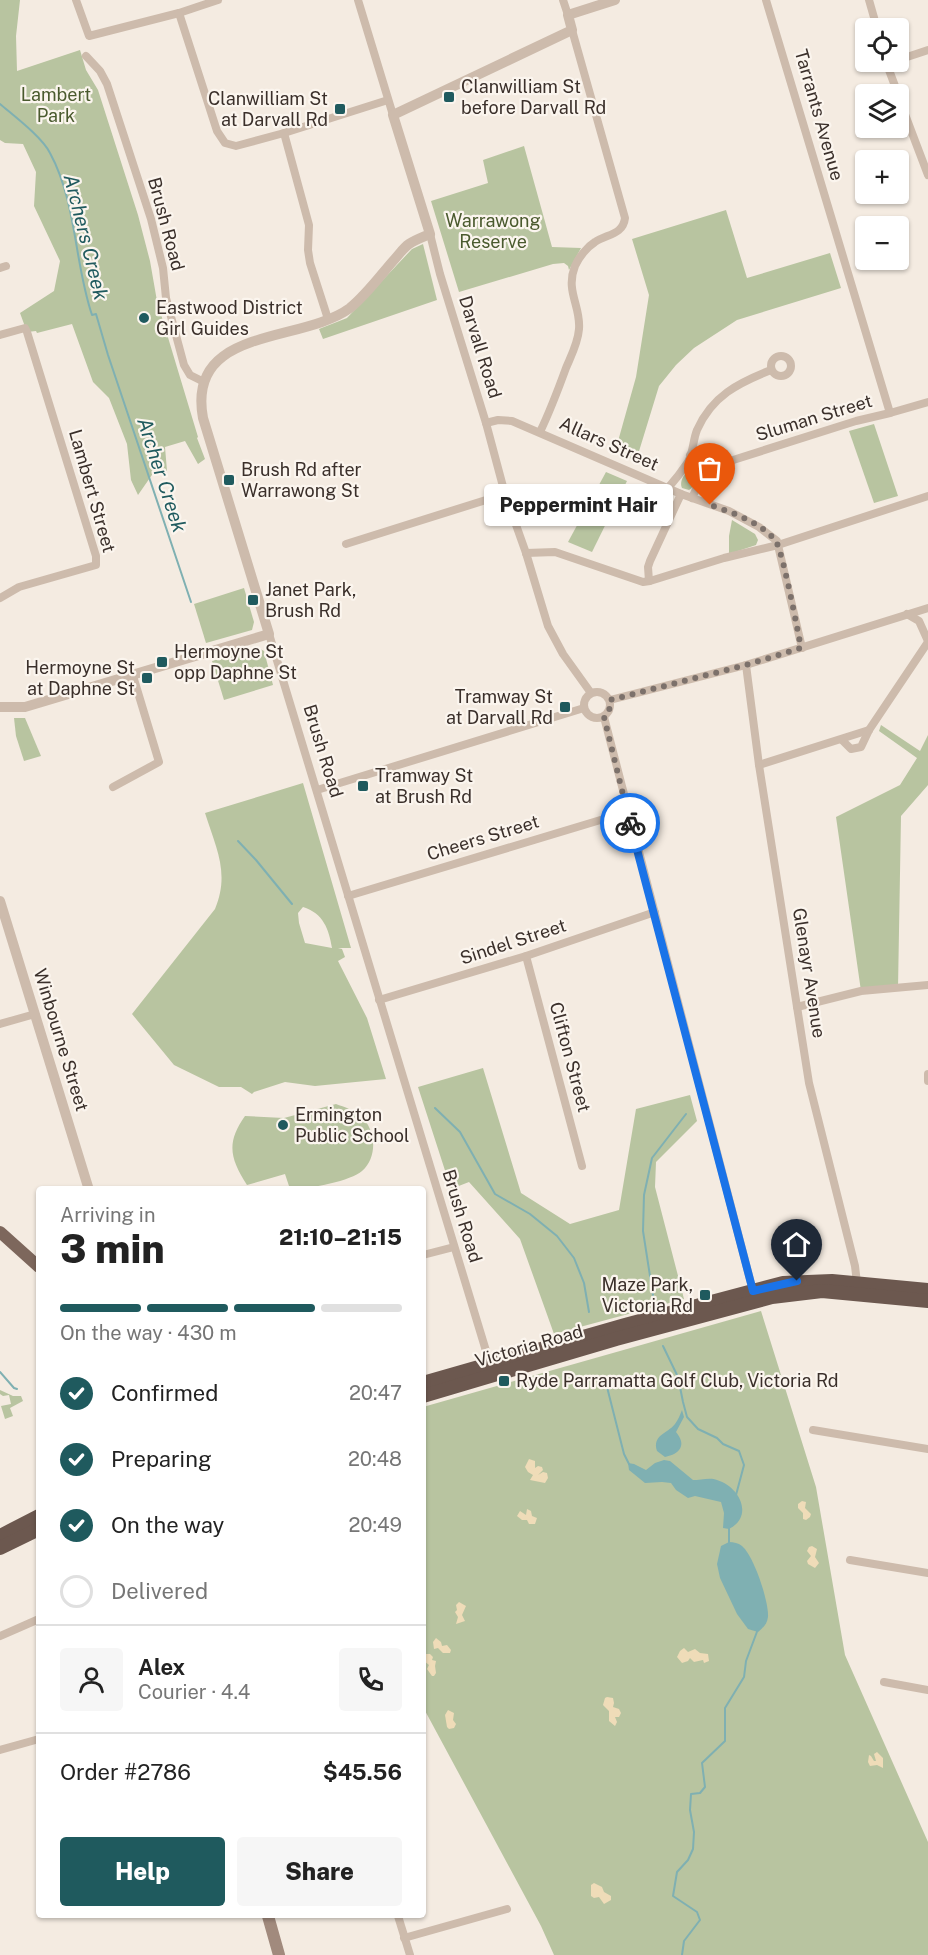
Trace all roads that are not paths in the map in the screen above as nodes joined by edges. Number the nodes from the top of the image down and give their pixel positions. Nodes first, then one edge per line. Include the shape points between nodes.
1 (76, 0) edge
2 (218, 0) edge
3 (358, 0) edge
4 (563, 0) edge
5 (615, 0) edge
6 (766, 0) edge
7 (869, 0) edge
8 (179, 13) junction
9 (567, 15) junction
10 (874, 18) edge
11 (572, 30) junction
12 (928, 50) edge
13 (86, 56) dead end
14 (909, 56) edge
15 (388, 100) junction
16 (393, 115) junction
17 (909, 124) edge
18 (284, 133) junction
19 (928, 175) edge
20 (430, 234) junction
21 (328, 318) junction
22 (0, 335) edge
23 (771, 370) dead end
24 (204, 382) junction
25 (928, 402) edge
26 (890, 413) junction
27 (486, 423) junction
28 (540, 432) junction
29 (690, 455) junction
30 (711, 467) junction
31 (668, 488) junction
32 (505, 494) junction
33 (681, 494) junction
34 (928, 496) edge
35 (692, 498) junction
36 (346, 544) dead end
37 (778, 545) junction
38 (526, 554) junction
39 (649, 581) junction
40 (0, 598) edge
41 (928, 608) edge
42 (907, 614) junction
43 (269, 634) junction
44 (928, 642) edge
45 (801, 648) junction
46 (746, 665) junction
47 (133, 675) junction
48 (591, 693) junction
49 (610, 700) junction
50 (0, 708) edge
51 (584, 708) junction
52 (604, 717) junction
53 (869, 730) junction
54 (842, 740) junction
55 (759, 765) junction
56 (113, 788) dead end
57 (317, 790) junction
58 (627, 812) junction
59 (348, 896) junction
60 (0, 901) edge
61 (655, 912) junction
62 (526, 956) junction
63 (928, 986) edge
64 (379, 1000) junction
65 (797, 1007) junction
66 (35, 1014) junction
67 (0, 1024) edge
68 (928, 1074) edge
69 (928, 1081) edge
70 (582, 1167) dead end
71 (88, 1186) edge
72 (0, 1232) edge
73 (454, 1246) junction
74 (426, 1254) edge
75 (36, 1264) edge
76 (857, 1283) junction
77 (928, 1290) edge
78 (753, 1291) junction
79 (928, 1301) edge
80 (490, 1364) junction
81 (426, 1382) edge
82 (426, 1395) edge
83 (813, 1430) dead end
84 (928, 1449) edge
85 (36, 1518) edge
86 (36, 1530) edge
87 (0, 1536) edge
88 (0, 1548) edge
89 (850, 1560) dead end
90 (928, 1574) edge
91 (36, 1620) edge
92 (0, 1636) edge
93 (884, 1682) dead end
94 (928, 1690) edge
95 (36, 1740) edge
96 (0, 1750) edge
97 (507, 1909) dead end
98 (269, 1918) edge
99 (399, 1918) edge
100 (404, 1938) junction
101 (279, 1955) edge
102 (410, 1955) edge

1 - 8 street via 89,36
2 - 8 street
3 - 15 street, Darvall Road
4 - 9 street
5 - 9 street
6 - 26 street, Tarrants Avenue
7 - 10 street
8 - 18 street via 220,138 236,146
9 - 11 street
11 - 16 street
11 - 28 street via 624,210 624,225 593,243 576,264 572,288 579,336
12 - 14 street
13 - 24 street, Brush Road via 107,84 151,219 184,365 190,375
15 - 16 street, Darvall Road
15 - 18 street
16 - 20 street, Darvall Road
17 - 19 street
18 - 21 street via 309,225 310,263
20 - 21 street via 408,245 350,307
20 - 27 street, Darvall Road
21 - 24 street via 231,350 210,370
22 - 40 street, Lambert Street via 25,328 96,556 96,565 19,587
23 - 29 street via 724,394 704,416
24 - 43 street, Brush Road via 203,418
25 - 26 street, Sluman Street
26 - 30 street, Sluman Street
27 - 28 street, Allars Street via 512,421
27 - 32 street, Darvall Road
28 - 31 street, Allars Street
29 - 30 street
29 - 31 street
30 - 35 street via 703,474
31 - 33 street, Allars Street
32 - 36 street
32 - 38 street, Darvall Road
33 - 35 street, Allars Street
33 - 39 street via 650,561
34 - 37 street
35 - 37 street, Allars Street via 759,527
37 - 39 street
37 - 45 street
38 - 39 street via 555,552
38 - 48 street, Darvall Road via 548,626
41 - 42 street
42 - 44 street via 919,621
42 - 45 street
43 - 47 street
43 - 57 street, Brush Road
44 - 53 street
45 - 46 street
46 - 49 street
46 - 55 street, Glenayr Avenue
47 - 50 street via 25,707
47 - 56 street via 159,762
48 - 49 street via 603,693
48 - 51 street
49 - 52 street
51 - 52 street via 592,717
51 - 57 street
52 - 58 street
53 - 54 street
53 - 54 street via 858,749 848,747
54 - 55 street
55 - 65 street, Glenayr Avenue
57 - 59 street, Brush Road
58 - 59 street, Cheers Street
58 - 61 street
59 - 64 street, Brush Road
60 - 66 street, Winbourne Street
61 - 62 street, Sindel Street
61 - 78 street
62 - 64 street, Sindel Street
62 - 70 street, Clifton Street
63 - 65 street via 861,991
64 - 73 street, Brush Road
65 - 76 street, Glenayr Avenue via 809,1083
66 - 67 street
66 - 71 street, Winbourne Street
68 - 69 street
72 - 75 main road
73 - 74 street
73 - 80 street, Brush Road
76 - 77 highway, Victoria Road
76 - 78 highway, Victoria Road via 797,1281
78 - 80 highway, Victoria Road
79 - 82 highway, Victoria Road via 822,1291 772,1296
80 - 81 highway, Victoria Road
83 - 84 street
85 - 87 highway
86 - 88 highway
89 - 90 street
91 - 92 street
93 - 94 street
95 - 96 street
97 - 100 street
98 - 101 main road
99 - 100 street
100 - 102 street

